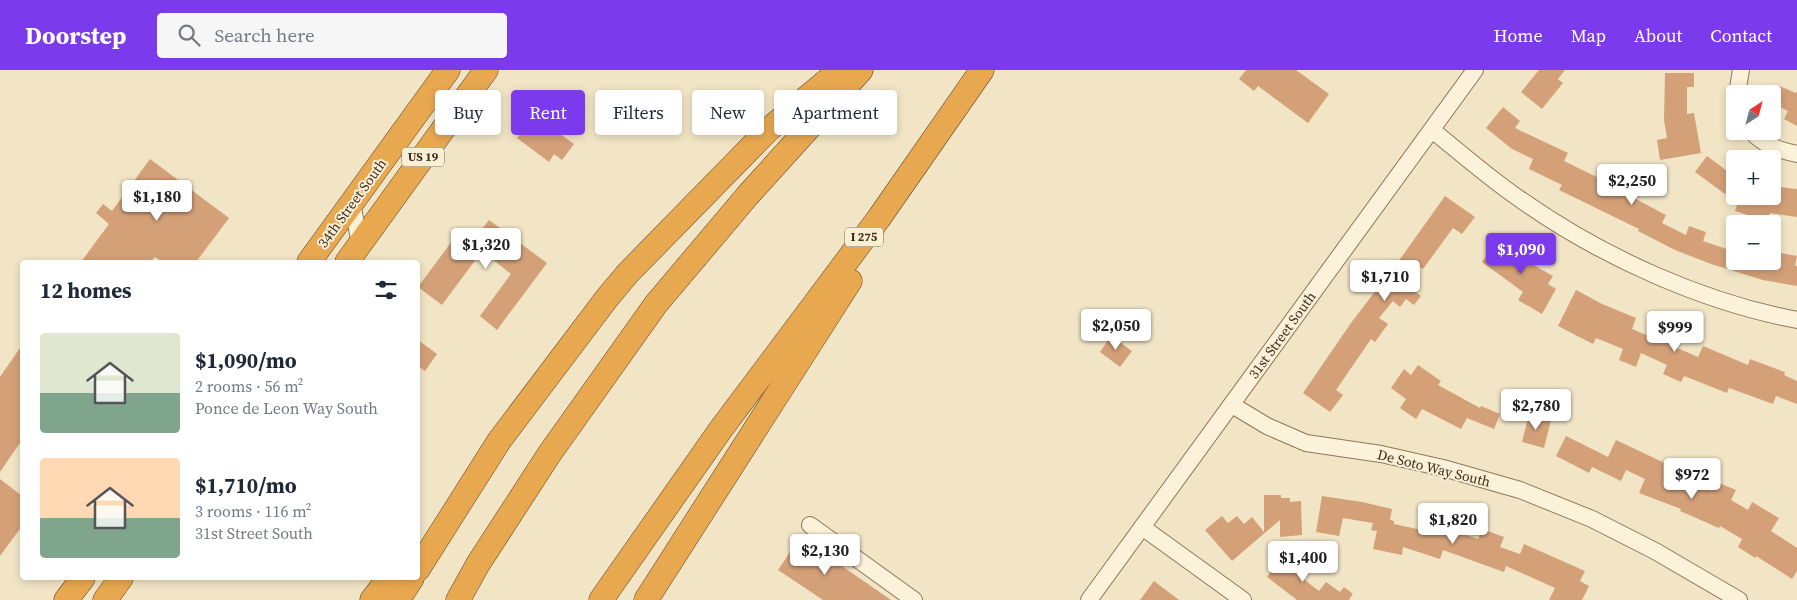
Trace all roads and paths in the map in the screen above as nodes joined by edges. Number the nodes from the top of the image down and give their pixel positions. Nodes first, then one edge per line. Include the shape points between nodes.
1 (448, 70) edge
2 (486, 70) edge
3 (840, 70) edge
4 (861, 70) edge
5 (982, 70) edge
6 (1475, 70) edge
7 (1741, 70) edge
8 (1738, 85) edge
9 (1432, 130) junction
10 (1760, 140) edge
11 (1797, 154) edge
12 (352, 203) junction
13 (878, 218) junction
14 (353, 253) edge
15 (310, 260) edge
16 (1797, 320) edge
17 (1232, 405) junction
18 (499, 442) junction
19 (810, 525) dead end
20 (1142, 527) junction
21 (420, 536) edge
22 (420, 566) edge
23 (81, 580) edge
24 (119, 580) edge
25 (387, 580) edge
26 (411, 580) edge
27 (66, 600) edge
28 (104, 600) edge
29 (372, 600) edge
30 (398, 600) edge
31 (458, 600) edge
32 (601, 600) edge
33 (646, 600) edge
34 (914, 600) edge
35 (1089, 600) edge
36 (1242, 600) edge
37 (1739, 600) edge

1 - 12 highway, 34th Street South / US 19
2 - 14 highway, US 19
3 - 18 highway via 768,130 628,273
4 - 31 highway via 748,195 636,330 550,453
5 - 13 highway, I 275
6 - 9 street, 31st Street South
7 - 8 street
9 - 16 street via 1524,202 1632,264 1707,297
9 - 17 street, 31st Street South
10 - 11 street via 1778,150
12 - 14 street
12 - 15 highway, 34th Street South / US 19
13 - 32 highway, I 275 via 721,429
13 - 33 highway via 859,266
17 - 20 street, 31st Street South
17 - 37 street, De Soto Way South via 1267,426 1306,443 1381,454 1520,490 1592,519
18 - 21 highway via 450,495
18 - 22 highway
19 - 34 street
20 - 35 street, 31st Street South
20 - 36 street
23 - 27 highway
24 - 28 highway
25 - 29 highway
26 - 30 highway

